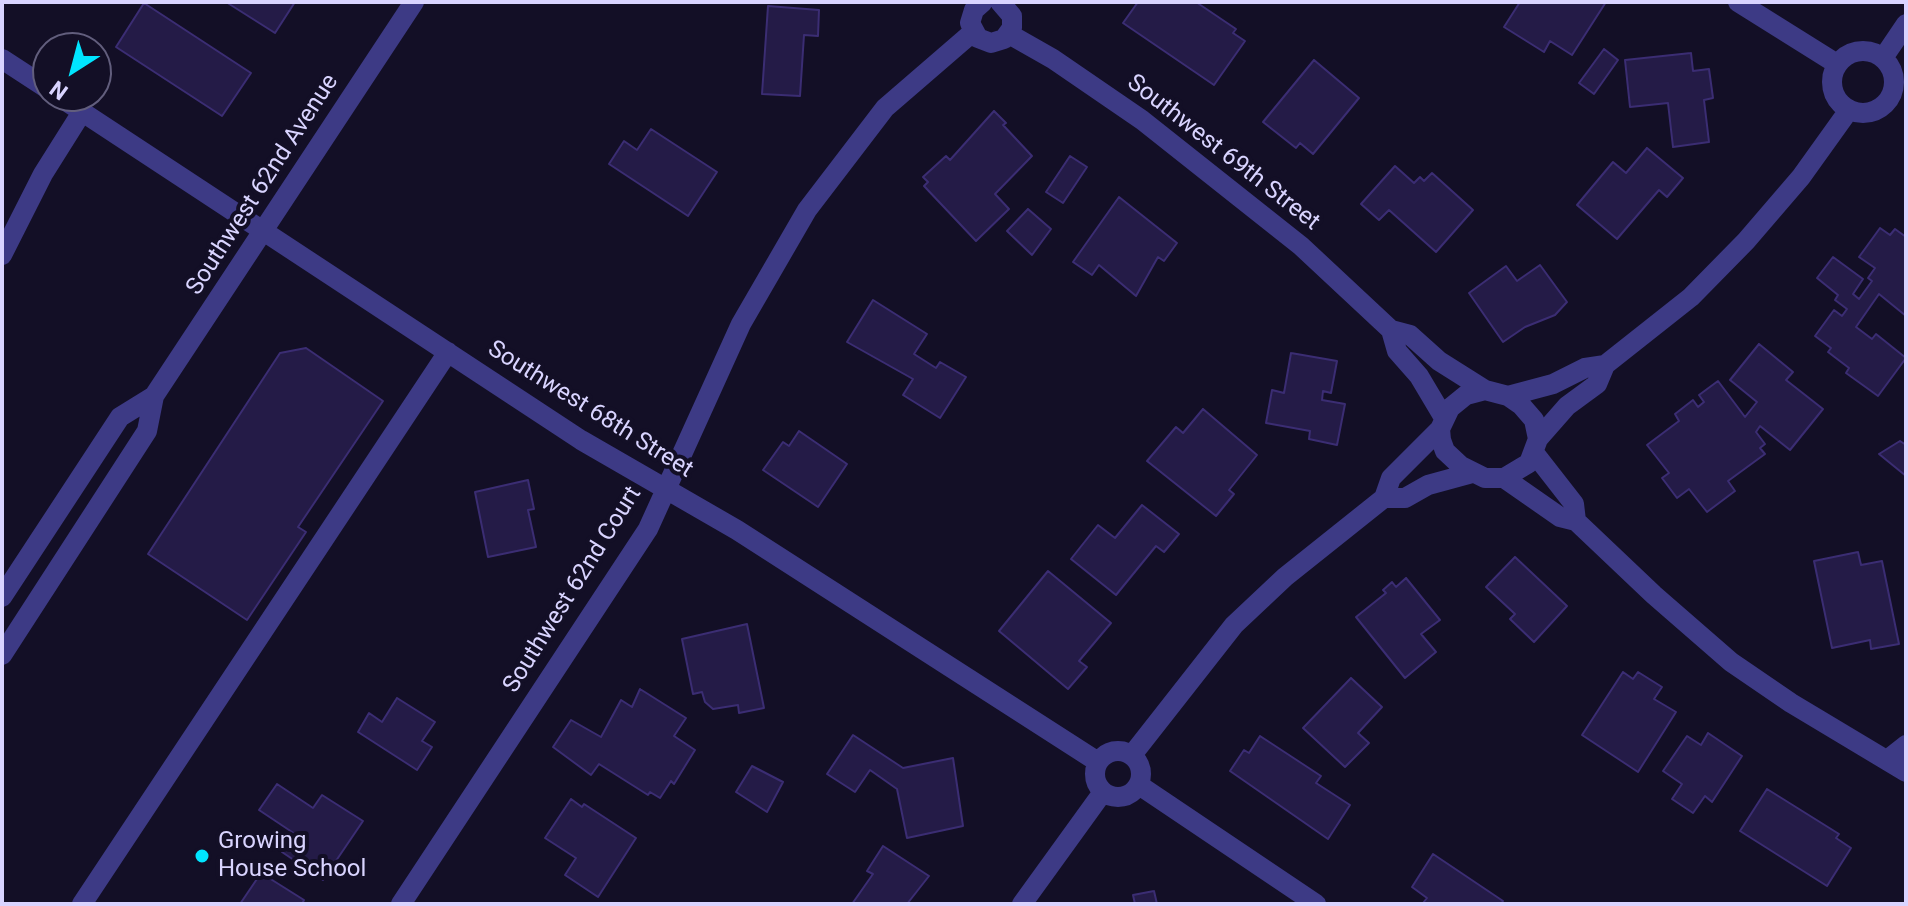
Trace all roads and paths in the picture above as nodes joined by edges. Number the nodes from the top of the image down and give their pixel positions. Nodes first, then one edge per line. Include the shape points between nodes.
1 (414, 2) edge
2 (1738, 2) edge
3 (972, 5) edge
4 (1010, 5) edge
5 (1906, 24) edge
6 (973, 32) junction
7 (1009, 34) junction
8 (1883, 58) junction
9 (2, 59) edge
10 (1837, 64) junction
11 (32, 79) edge
12 (1898, 104) edge
13 (1849, 110) junction
14 (82, 112) joint
15 (263, 232) junction
16 (2, 255) edge
17 (1391, 330) junction
18 (448, 352) junction
19 (1605, 365) junction
20 (1485, 390) junction
21 (154, 396) junction
22 (1508, 396) junction
23 (1442, 424) junction
24 (1537, 446) junction
25 (1472, 473) junction
26 (1504, 478) junction
27 (667, 489) junction
28 (1384, 498) junction
29 (1576, 521) junction
30 (2, 597) edge
31 (2, 655) edge
32 (1906, 745) edge
33 (1132, 755) junction
34 (1887, 760) junction
35 (1098, 762) junction
36 (1906, 772) edge
37 (1139, 785) junction
38 (1103, 792) junction
39 (82, 904) edge
40 (401, 904) edge
41 (1022, 904) edge
42 (1316, 904) edge

1 - 15 street, Southwest 62nd Avenue
2 - 10 street
3 - 6 street
4 - 7 street
5 - 8 street
6 - 7 street via 991,43
6 - 27 street, Southwest 62nd Court via 885,108 807,210 741,324
7 - 17 street, Southwest 69th Street via 1090,84 1199,163 1301,246
8 - 10 street via 1862,50
8 - 12 street via 1895,81
9 - 11 street
10 - 13 street via 1834,93
12 - 13 street via 1875,111
13 - 19 street via 1746,241 1691,297
14 - 15 street, Southwest 68th Street
14 - 16 street
15 - 18 street, Southwest 68th Street
15 - 21 street, Southwest 62nd Avenue
17 - 20 street, Southwest 69th Street via 1410,335
17 - 23 street, Southwest 69th Street via 1397,351 1419,376
18 - 27 street, Southwest 68th Street via 581,440
18 - 39 street
19 - 22 street
19 - 24 street via 1597,384 1567,406
20 - 22 street
20 - 23 street via 1458,400
21 - 30 street, Southwest 62nd Avenue via 120,417
21 - 31 street, Southwest 62nd Avenue via 147,431
22 - 24 street via 1528,412
23 - 25 street via 1445,451
23 - 28 street via 1391,478
24 - 26 street via 1521,470
24 - 29 street via 1574,504
25 - 26 street
25 - 28 street via 1428,485 1405,498
26 - 29 street via 1560,517
27 - 35 street, Southwest 68th Street
27 - 40 street, Southwest 62nd Court via 648,529
28 - 33 street via 1234,625
29 - 34 street via 1731,662
32 - 34 street
33 - 35 street via 1114,751
33 - 37 street via 1141,771
34 - 36 street
35 - 38 street via 1095,779
37 - 38 street via 1125,796
37 - 42 street
38 - 41 street

